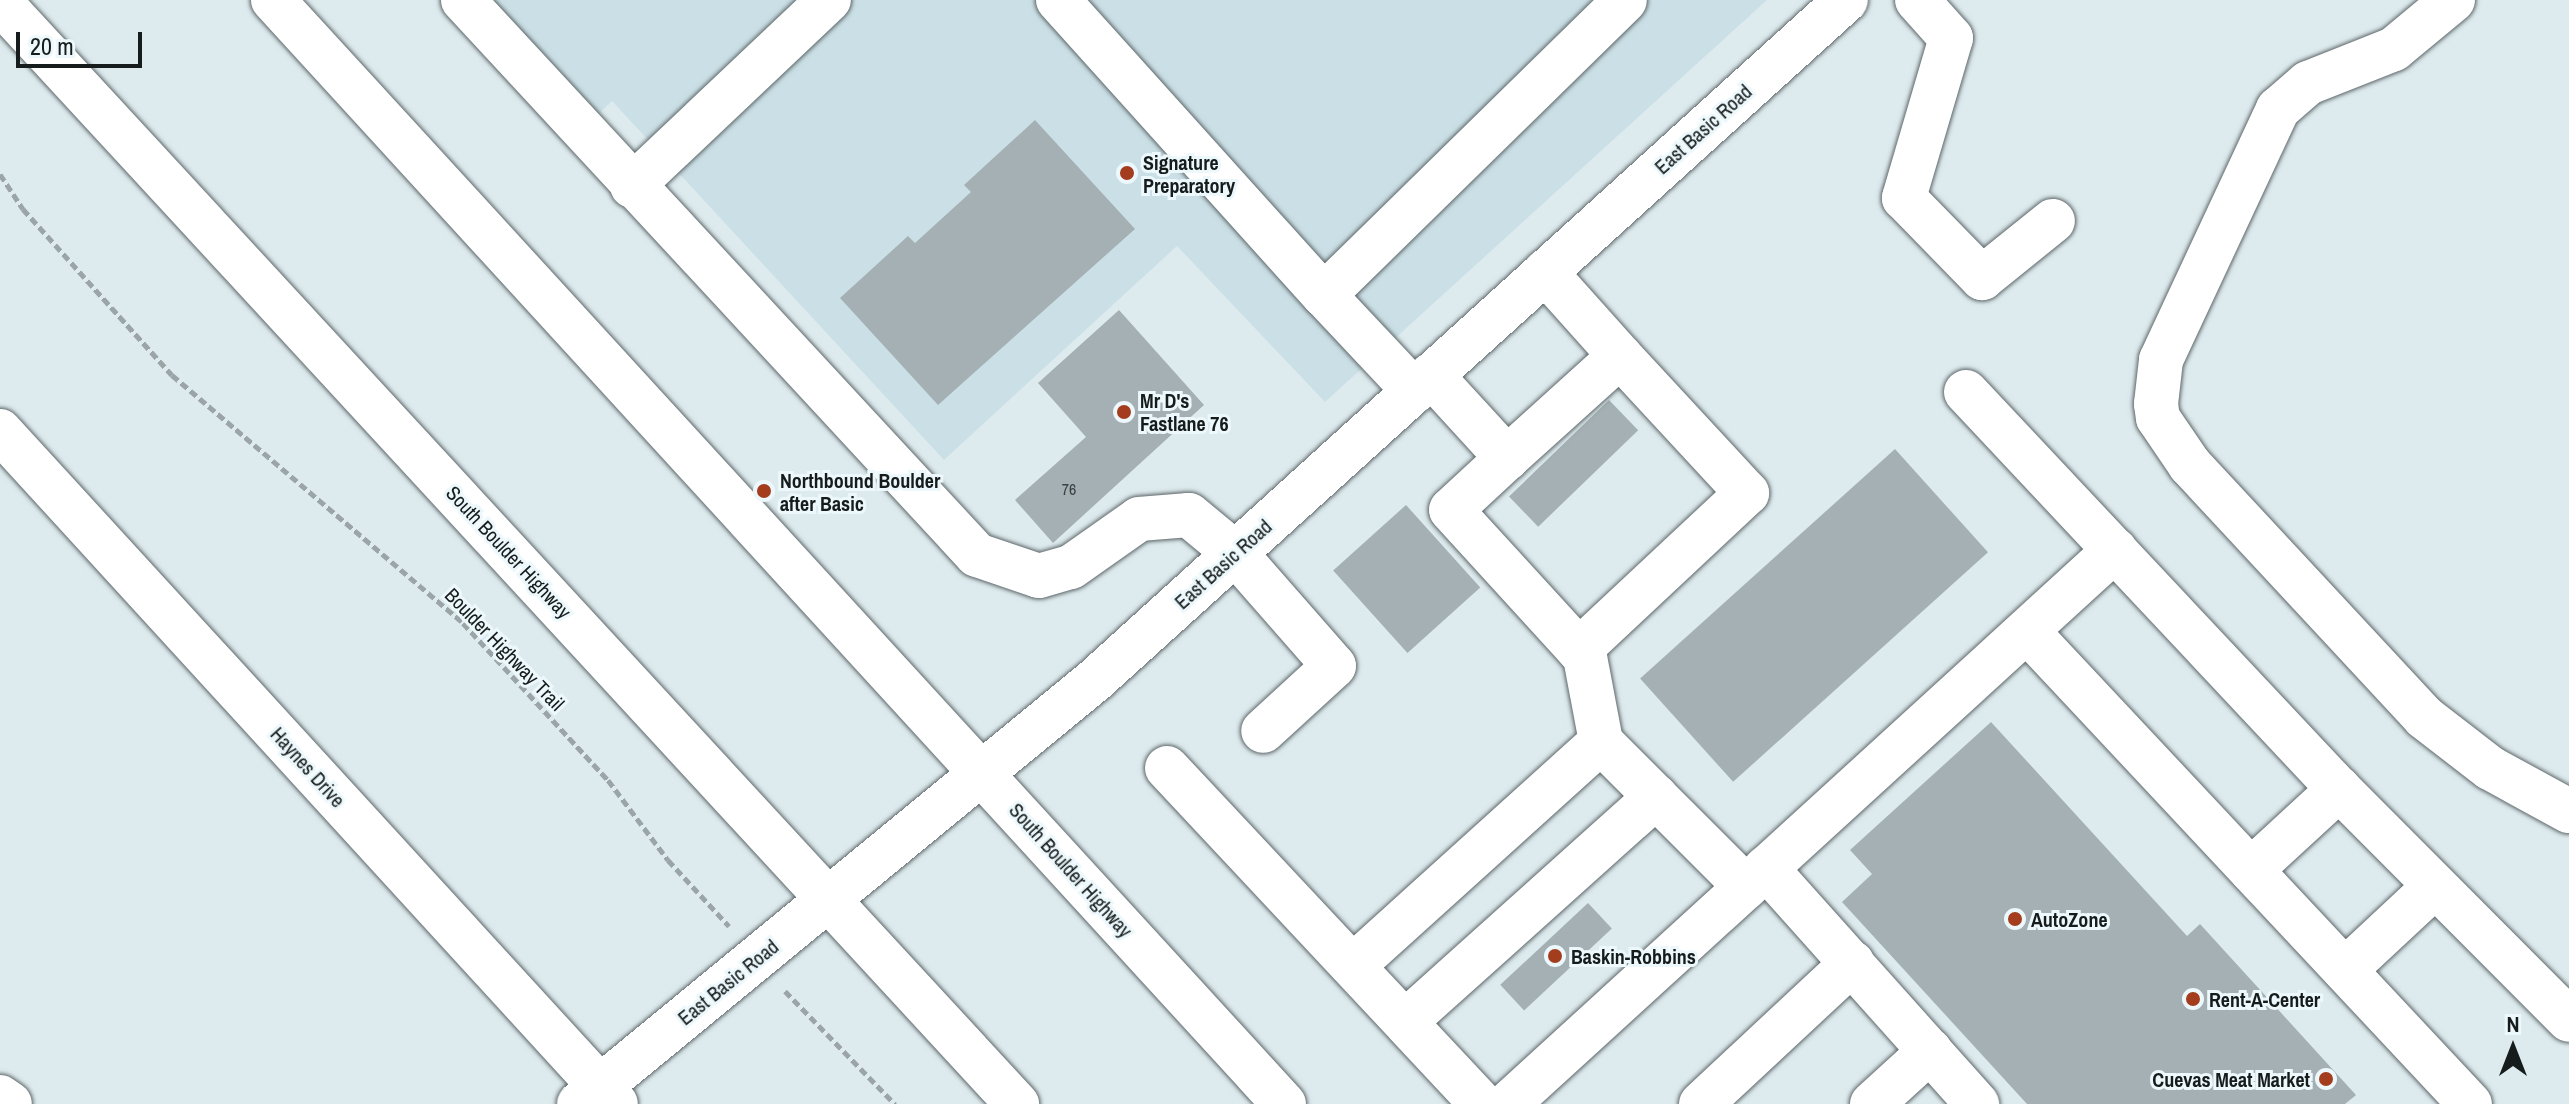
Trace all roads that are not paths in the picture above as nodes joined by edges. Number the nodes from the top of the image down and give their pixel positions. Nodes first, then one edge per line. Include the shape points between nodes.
1 (273, 0) edge
2 (829, 0) edge
3 (1058, 0) edge
4 (1625, 0) edge
5 (1917, 0) edge
6 (2453, 0) edge
7 (0, 2) edge
8 (484, 7) edge
9 (1822, 7) edge
10 (632, 186) junction
11 (2053, 221) dead end
12 (1545, 272) junction
13 (1324, 295) junction
14 (1620, 356) junction
15 (1423, 383) junction
16 (1966, 392) dead end
17 (0, 431) edge
18 (1507, 458) junction
19 (2115, 550) junction
20 (1235, 553) junction
21 (2027, 631) junction
22 (1579, 650) junction
23 (1263, 731) dead end
24 (1601, 742) junction
25 (1167, 768) dead end
26 (983, 774) junction
27 (2339, 789) junction
28 (1656, 797) junction
29 (2569, 811) edge
30 (2251, 870) junction
31 (1756, 878) junction
32 (2435, 886) junction
33 (830, 899) junction
34 (1852, 963) junction
35 (1354, 965) junction
36 (2345, 970) junction
37 (2569, 1020) edge
38 (1406, 1021) junction
39 (1930, 1051) junction
40 (0, 1097) edge
41 (598, 1098) edge
42 (10, 1104) edge
43 (1017, 1104) edge
44 (1284, 1104) edge
45 (1481, 1104) edge
46 (1508, 1104) edge
47 (1701, 1104) edge
48 (1872, 1104) edge
49 (1977, 1104) edge
50 (2470, 1104) edge

1 - 26 main road, South Boulder Highway
2 - 10 main road
3 - 13 main road
4 - 13 main road
5 - 11 main road via 1951,38 1904,198 1982,278
6 - 29 main road via 2394,49 2308,83 2278,109 2161,360 2158,418 2190,465 2424,717 2490,768 2545,793
7 - 33 main road, South Boulder Highway
8 - 10 main road
9 - 12 main road, East Basic Road
10 - 20 main road via 977,555 1039,576 1071,567 1139,519 1189,515
12 - 14 main road
12 - 15 main road, East Basic Road
13 - 15 main road
14 - 18 main road
14 - 22 main road via 1747,493
15 - 18 main road
15 - 20 main road, East Basic Road
16 - 19 main road
17 - 41 main road, Haynes Drive
18 - 22 main road via 1451,510
19 - 21 main road
19 - 27 main road
20 - 23 main road via 1334,666
20 - 26 main road, East Basic Road
21 - 30 main road
21 - 31 main road
22 - 24 main road via 1585,657
24 - 28 main road
24 - 35 main road
25 - 35 main road
26 - 33 main road, East Basic Road
26 - 44 main road, South Boulder Highway
27 - 30 main road
27 - 32 main road
28 - 31 main road
28 - 38 main road
30 - 36 main road
31 - 34 main road
31 - 46 main road
32 - 36 main road
32 - 37 main road
33 - 41 main road, East Basic Road
33 - 43 main road, South Boulder Highway
34 - 39 main road
34 - 47 main road
35 - 38 main road
36 - 50 main road
38 - 45 main road
39 - 48 main road
39 - 49 main road
40 - 42 main road

